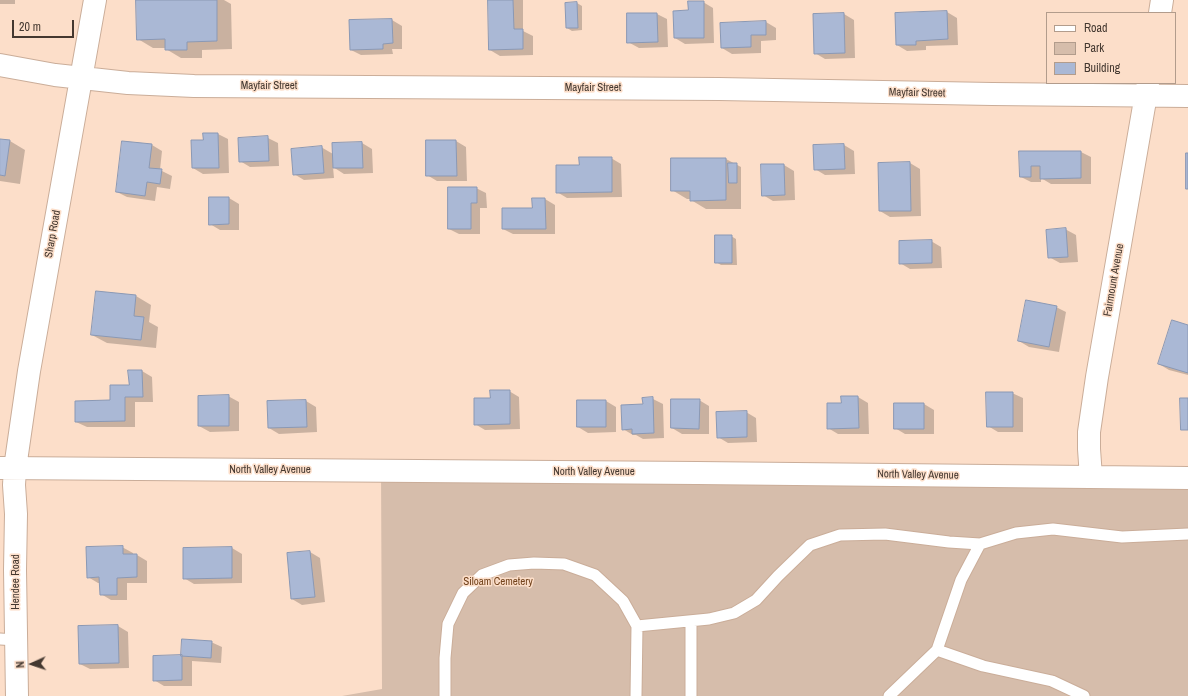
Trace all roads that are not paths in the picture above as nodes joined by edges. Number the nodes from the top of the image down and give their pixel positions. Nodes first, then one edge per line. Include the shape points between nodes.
1 (95, 0) edge
2 (1162, 0) edge
3 (1160, 12) edge
4 (0, 65) edge
5 (81, 78) junction
6 (1147, 89) edge
7 (1188, 96) edge
8 (8, 468) edge
9 (1091, 477) junction
10 (1188, 478) edge
11 (1188, 534) edge
12 (980, 544) junction
13 (691, 621) junction
14 (637, 626) junction
15 (8, 640) edge
16 (937, 650) junction
17 (18, 696) edge
18 (445, 696) edge
19 (636, 696) edge
20 (692, 696) edge
21 (890, 696) edge
22 (1084, 696) edge

1 - 5 street, Sharp Road
2 - 3 street
4 - 5 street, Mayfair Street
5 - 6 street, Mayfair Street via 194,86 711,89 992,94
5 - 8 street, Sharp Road via 29,371
6 - 7 street, Mayfair Street
6 - 9 street, Fairmount Avenue via 1098,369 1089,432
8 - 9 street, North Valley Avenue
8 - 15 street, Hendee Road via 14,485 16,514 15,570
9 - 10 street, North Valley Avenue
11 - 12 lane via 1122,537 1053,529 1016,534
12 - 13 lane via 885,534 840,534 810,545 756,600 734,613
12 - 16 lane via 961,580
13 - 14 lane
13 - 20 lane
14 - 18 lane via 622,601 595,575 564,564 509,565 482,575 463,594 448,624
14 - 19 lane
15 - 17 street, Hendee Road
16 - 21 lane
16 - 22 lane via 983,666 1052,681

